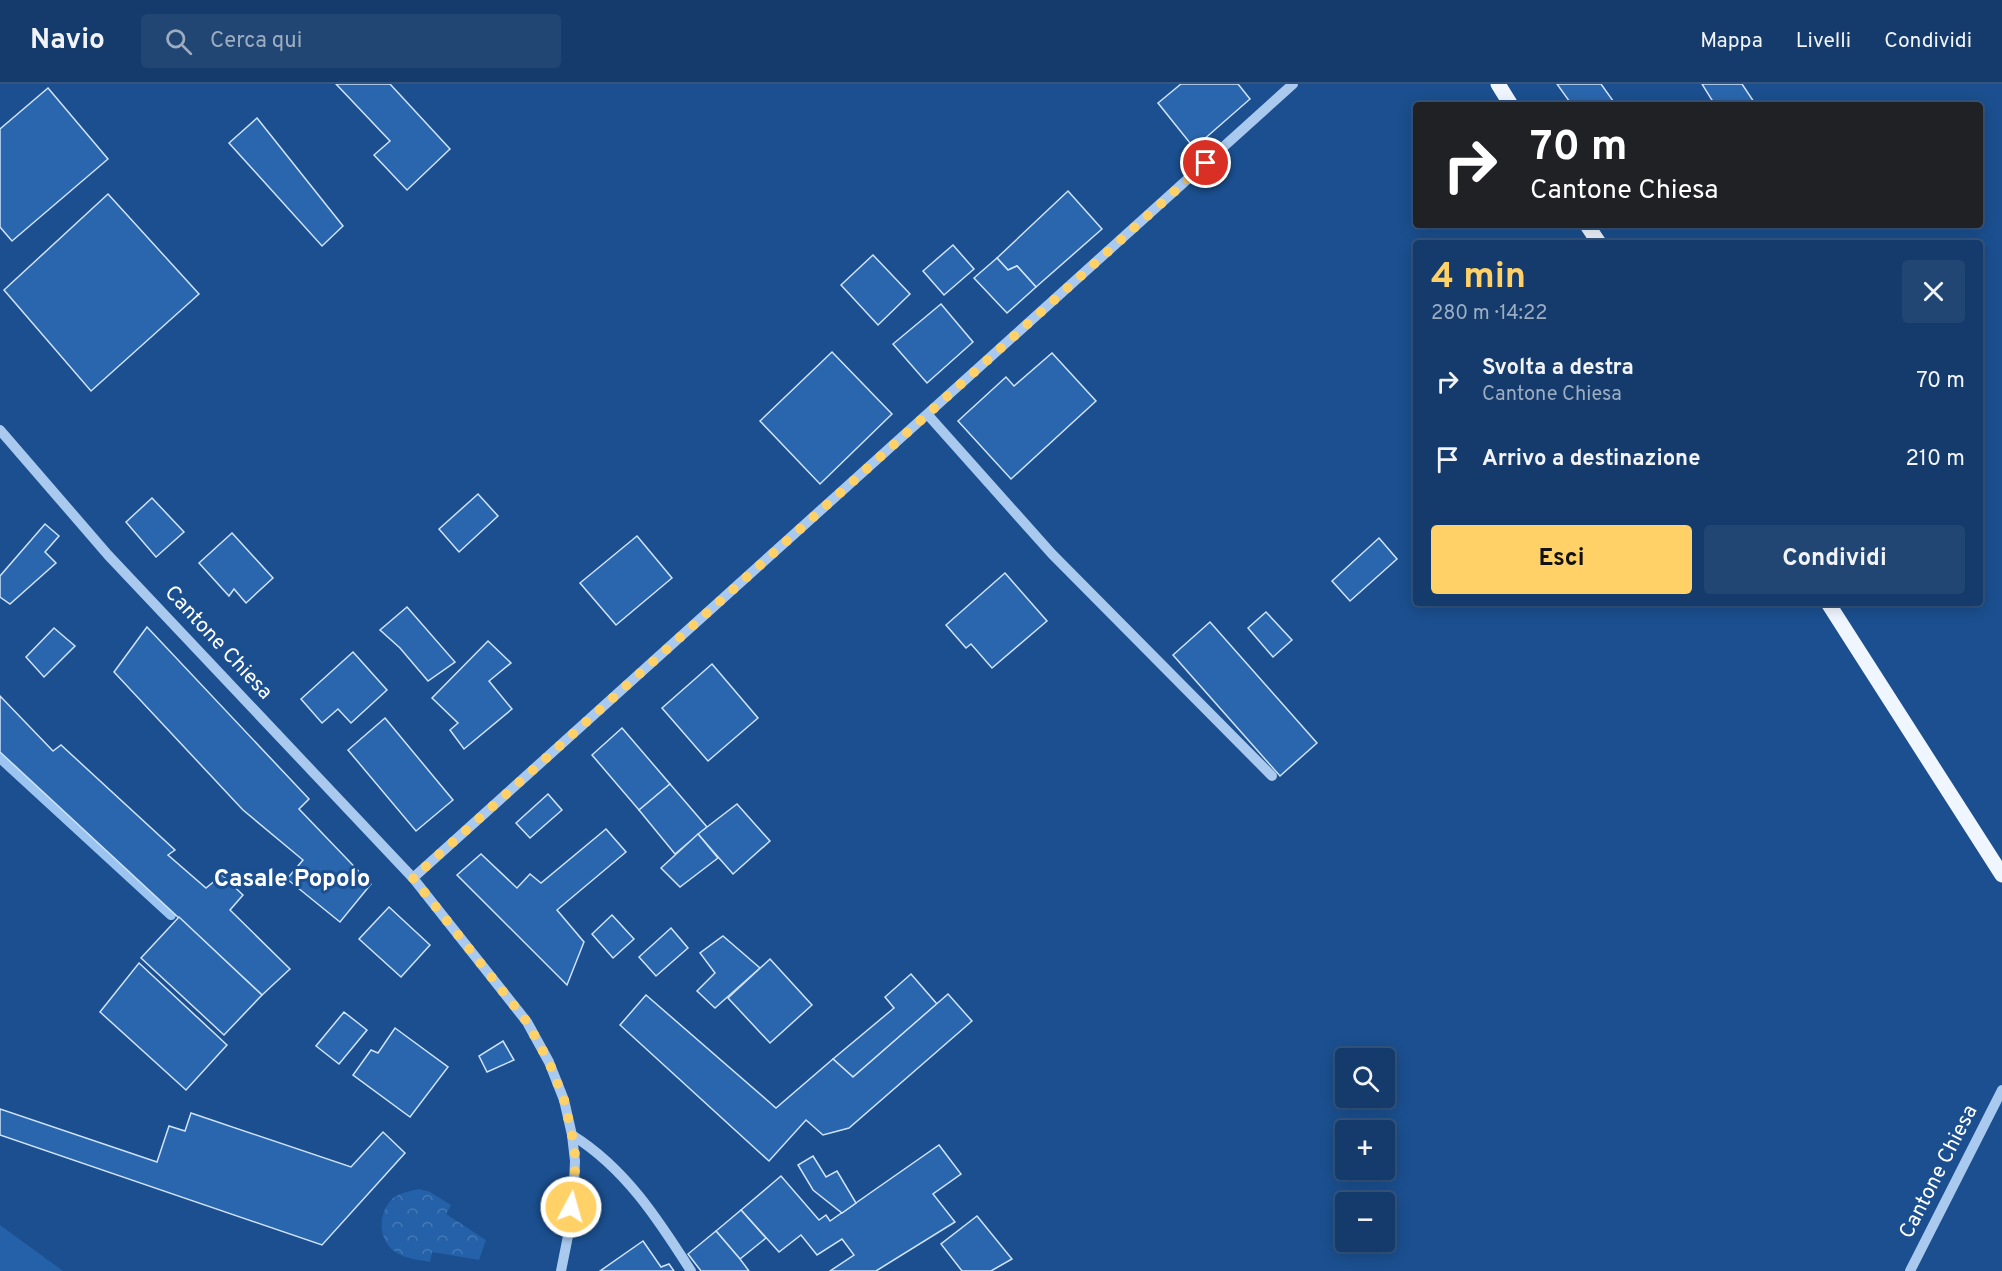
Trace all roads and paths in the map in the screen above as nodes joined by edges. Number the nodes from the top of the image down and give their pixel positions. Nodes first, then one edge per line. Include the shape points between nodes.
1 (1293, 84) edge
2 (1498, 84) edge
3 (1509, 102) edge
4 (928, 415) junction
5 (0, 429) edge
6 (1830, 606) edge
7 (1272, 776) dead end
8 (2002, 875) edge
9 (413, 878) junction
10 (2002, 1090) edge
11 (572, 1135) junction
12 (561, 1271) edge
13 (691, 1271) edge
14 (1910, 1271) edge

1 - 4 street
2 - 3 main road
4 - 7 street via 1052,554
4 - 9 street
5 - 9 street, Cantone Chiesa via 108,555
6 - 8 main road
9 - 11 street, Cantone Chiesa via 527,1022 549,1062
10 - 14 street, Cantone Chiesa
11 - 12 street, Cantone Chiesa via 576,1161
11 - 13 street via 592,1148 641,1196

